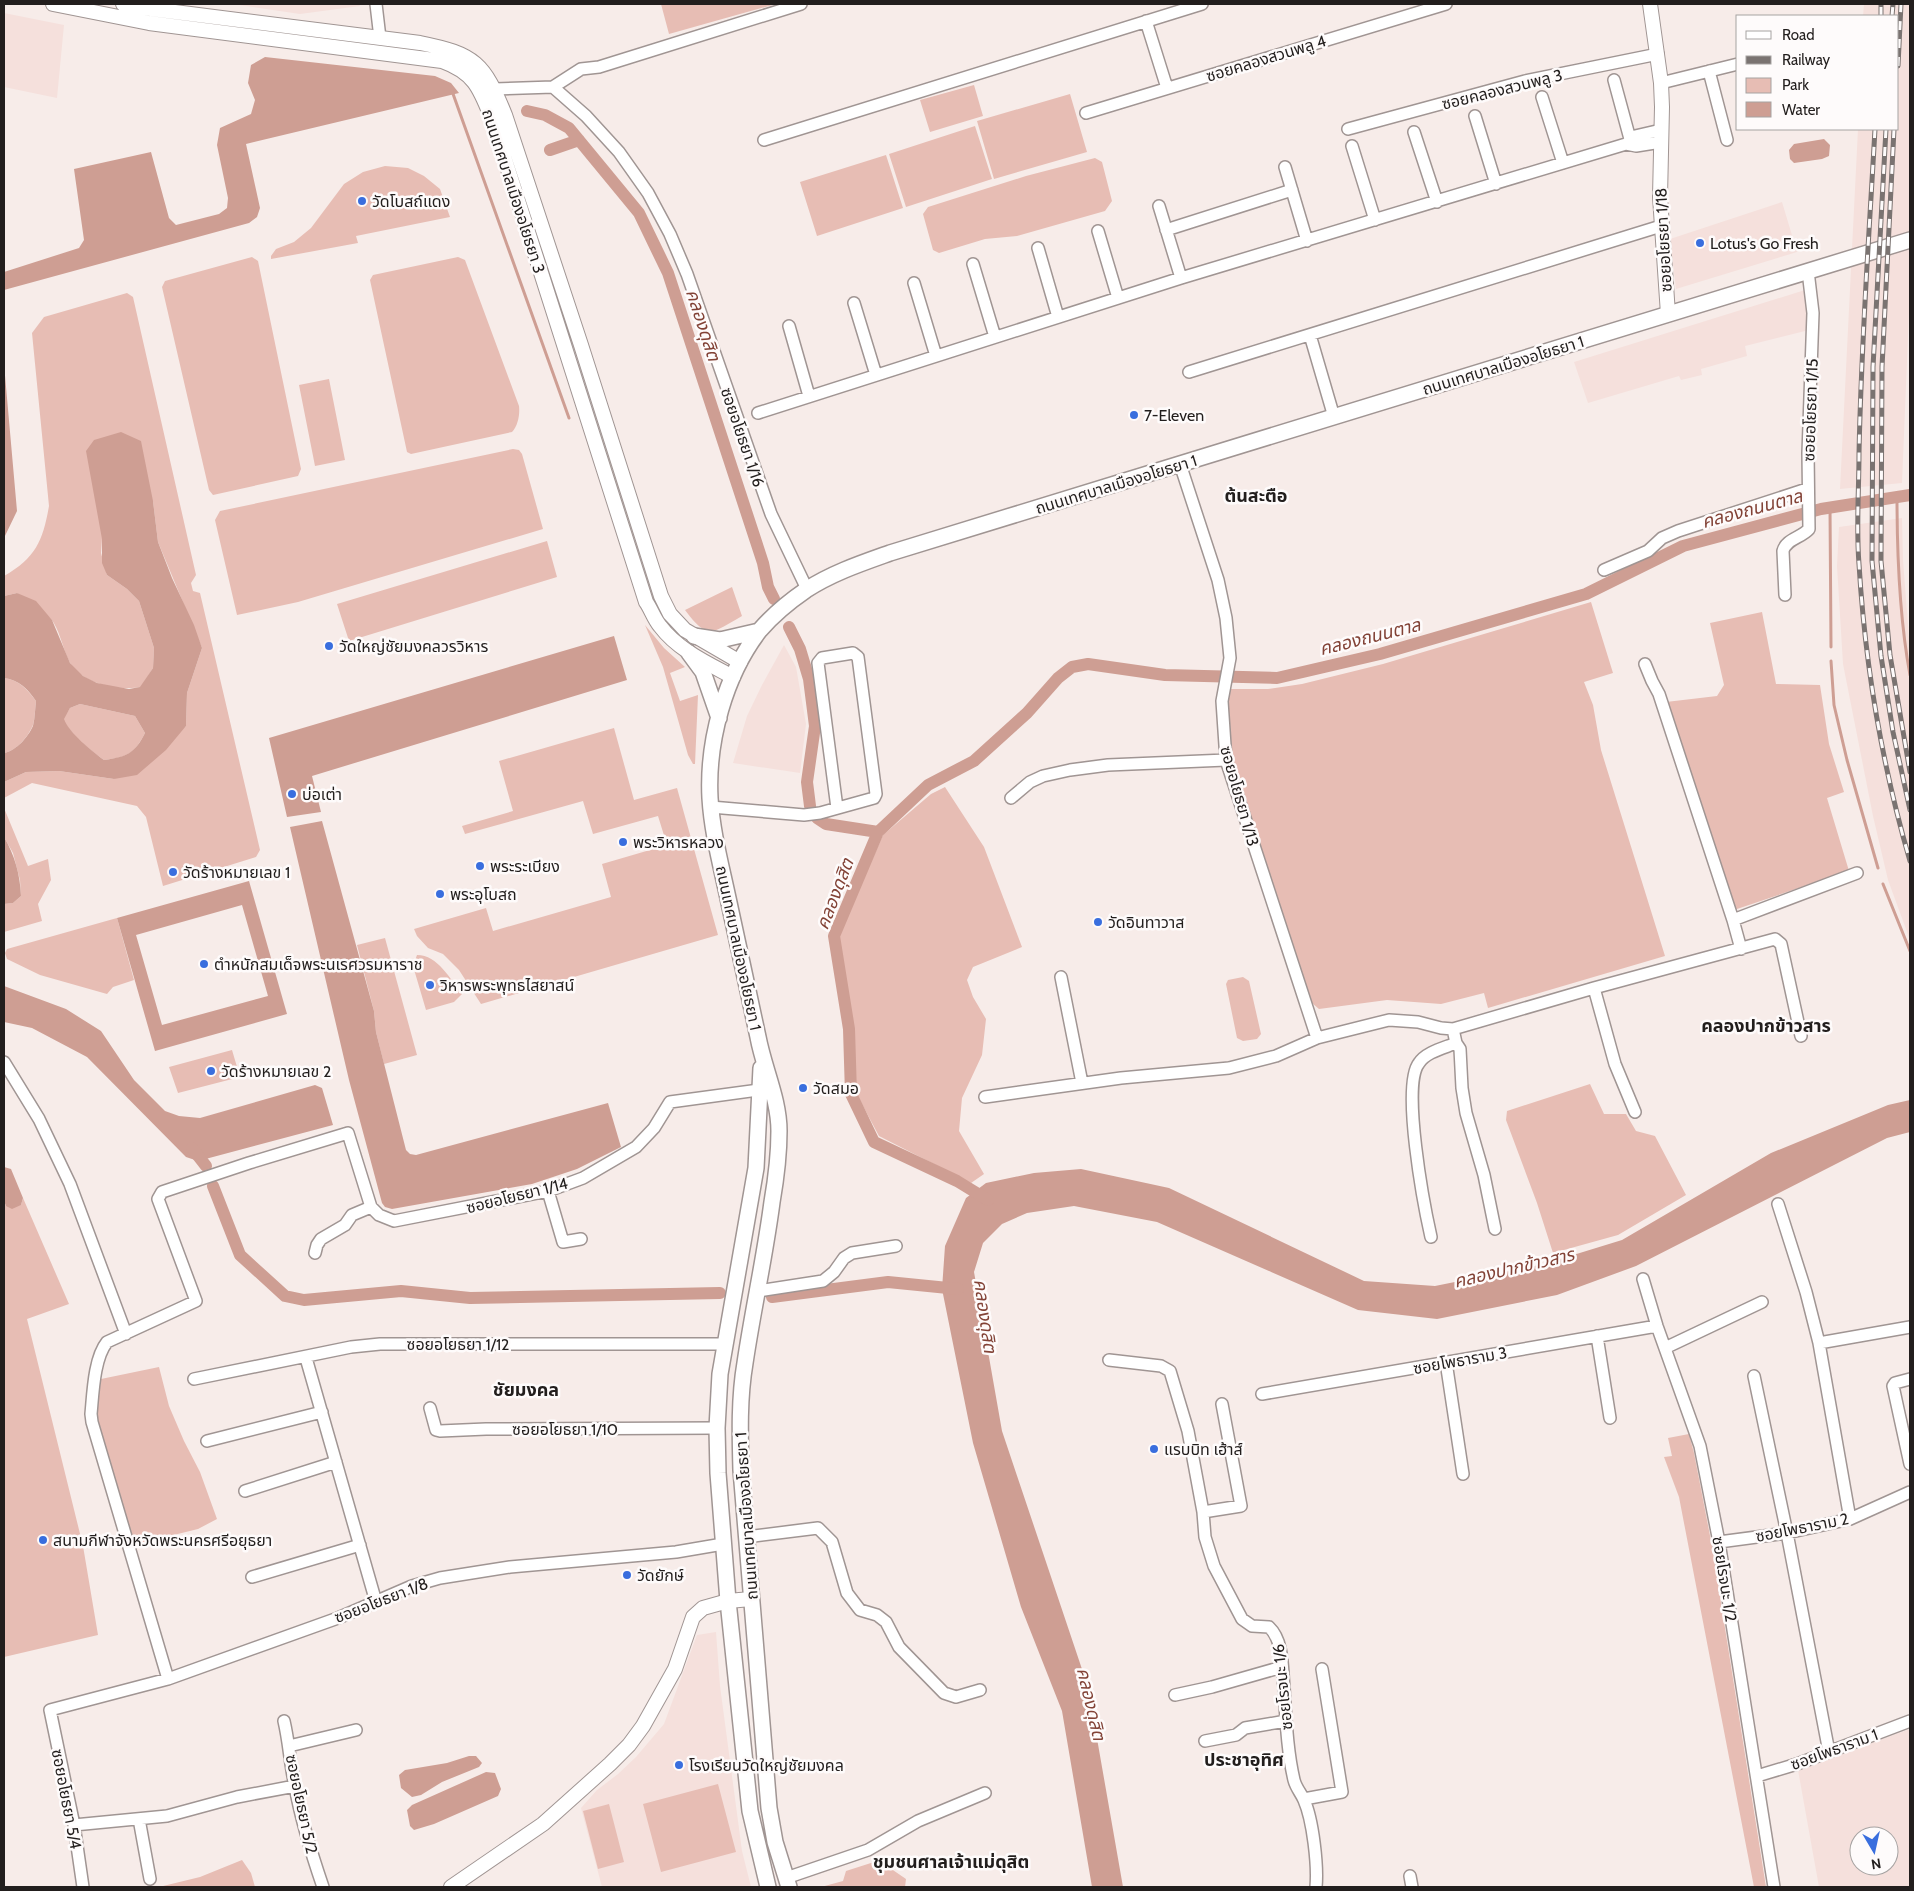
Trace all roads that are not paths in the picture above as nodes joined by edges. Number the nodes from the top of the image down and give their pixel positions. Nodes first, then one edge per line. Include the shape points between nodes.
1 (53, 4) edge
2 (123, 4) edge
3 (802, 4) edge
4 (1202, 4) edge
5 (1446, 4) edge
6 (1650, 4) edge
7 (374, 5) edge
8 (1146, 21) junction
9 (380, 38) junction
10 (1658, 54) junction
11 (1736, 64) edge
12 (1709, 71) junction
13 (1614, 80) dead end
14 (1661, 83) junction
15 (553, 87) junction
16 (1167, 88) junction
17 (495, 89) junction
18 (1542, 97) dead end
19 (1086, 113) dead end
20 (1475, 116) dead end
21 (1348, 129) dead end
22 (1414, 132) dead end
23 (1661, 136) junction
24 (764, 140) dead end
25 (1727, 140) dead end
26 (1632, 141) junction
27 (1352, 146) dead end
28 (1563, 163) junction
29 (1285, 167) dead end
30 (1496, 184) junction
31 (1292, 190) junction
32 (1437, 202) junction
33 (1159, 206) dead end
34 (1375, 220) junction
35 (1661, 226) junction
36 (1166, 230) junction
37 (1098, 231) dead end
38 (1910, 240) edge
39 (1307, 241) junction
40 (1038, 248) dead end
41 (973, 264) dead end
42 (1808, 271) junction
43 (1181, 278) junction
44 (914, 283) dead end
45 (1118, 298) junction
46 (854, 303) dead end
47 (1668, 314) junction
48 (1058, 317) junction
49 (788, 326) dead end
50 (1310, 335) junction
51 (995, 337) junction
52 (936, 356) junction
53 (1189, 372) dead end
54 (876, 375) junction
55 (809, 396) junction
56 (758, 413) dead end
57 (1334, 416) junction
58 (1180, 464) junction
59 (1807, 494) junction
60 (1604, 570) dead end
61 (807, 590) junction
62 (1785, 596) dead end
63 (759, 632) junction
64 (694, 636) junction
65 (689, 653) junction
66 (740, 662) junction
67 (1645, 664) dead end
68 (733, 677) junction
69 (719, 718) junction
70 (1226, 760) junction
71 (1011, 798) dead end
72 (711, 807) junction
73 (837, 808) junction
74 (1857, 874) dead end
75 (1733, 920) junction
76 (1741, 950) junction
77 (1061, 977) dead end
78 (1594, 988) junction
79 (1453, 1029) junction
80 (1801, 1036) dead end
81 (1317, 1038) junction
82 (1456, 1043) junction
83 (4, 1062) edge
84 (1082, 1083) junction
85 (766, 1089) junction
86 (985, 1097) dead end
87 (1635, 1112) dead end
88 (548, 1191) junction
89 (1778, 1204) dead end
90 (371, 1207) junction
91 (1496, 1229) dead end
92 (1431, 1236) dead end
93 (581, 1239) dead end
94 (896, 1246) dead end
95 (315, 1253) dead end
96 (1643, 1279) dead end
97 (758, 1291) junction
98 (1762, 1302) dead end
99 (1657, 1326) junction
100 (1910, 1327) edge
101 (126, 1334) junction
102 (1597, 1336) junction
103 (725, 1344) junction
104 (1819, 1344) junction
105 (1665, 1348) junction
106 (306, 1358) junction
107 (1109, 1360) dead end
108 (1446, 1362) junction
109 (1754, 1376) dead end
110 (194, 1379) dead end
111 (1910, 1379) edge
112 (1262, 1394) dead end
113 (1222, 1404) dead end
114 (430, 1408) dead end
115 (322, 1412) junction
116 (1610, 1418) dead end
117 (717, 1428) junction
118 (207, 1441) dead end
119 (336, 1462) junction
120 (1910, 1464) edge
121 (1463, 1474) dead end
122 (245, 1491) dead end
123 (1910, 1492) edge
124 (1203, 1512) junction
125 (1850, 1520) junction
126 (1787, 1533) junction
127 (746, 1538) junction
128 (1719, 1542) junction
129 (724, 1544) junction
130 (360, 1545) junction
131 (252, 1577) dead end
132 (751, 1599) junction
133 (728, 1601) junction
134 (376, 1602) junction
135 (1282, 1667) junction
136 (1322, 1670) dead end
137 (168, 1679) junction
138 (980, 1690) dead end
139 (1175, 1695) dead end
140 (50, 1710) joint
141 (284, 1721) dead end
142 (1286, 1721) junction
143 (1910, 1721) edge
144 (356, 1730) dead end
145 (1205, 1741) dead end
146 (289, 1746) junction
147 (1829, 1752) junction
148 (1756, 1776) junction
149 (295, 1786) junction
150 (984, 1793) dead end
151 (1304, 1799) junction
152 (139, 1820) junction
153 (74, 1825) junction
154 (150, 1879) dead end
155 (788, 1882) edge
156 (83, 1887) edge
157 (324, 1887) edge
158 (452, 1887) edge
159 (768, 1887) edge
160 (1316, 1887) edge
161 (1774, 1887) edge

1 - 65 street, ถนนเทศบาลเมืองอโยธยา 3 via 149,23 442,61 459,67 474,81 492,119 646,602 659,625
2 - 9 street, ถนนเทศบาลเมืองอโยธยา 3
3 - 15 street via 599,67 581,68
4 - 8 street
5 - 16 street, ซอยคลองสวนพลู 4
6 - 10 street, ซอยอโยธยา 1/18
7 - 9 street
8 - 16 street
8 - 24 street
9 - 17 street, ถนนเทศบาลเมืองอโยธยา 3 via 447,48 467,56 485,73
10 - 14 street, ซอยอโยธยา 1/18
10 - 21 street, ซอยคลองสวนพลู 3 via 1525,81
11 - 12 street
12 - 14 street
12 - 25 street
13 - 26 street
14 - 23 street, ซอยอโยธยา 1/18
15 - 17 street
15 - 61 street, ซอยอโยธยา 1/16 via 619,152 648,193 670,234 769,508
16 - 19 street, ซอยคลองสวนพลู 4
17 - 64 street, ถนนเทศบาลเมืองอโยธยา 3 via 661,596 670,614
18 - 28 street
20 - 30 street
22 - 32 street
23 - 26 street
23 - 35 street, ซอยอโยธยา 1/18
26 - 28 street
27 - 34 street
28 - 30 street
29 - 31 street
30 - 32 street
31 - 36 street
31 - 39 street
32 - 34 street
33 - 36 street
34 - 39 street
35 - 47 street, ซอยอโยธยา 1/18
35 - 50 street
36 - 43 street
37 - 45 street
38 - 42 main road, ถนนเทศบาลเมืองอโยธยา 1
39 - 43 street
40 - 48 street
41 - 51 street
42 - 47 main road, ถนนเทศบาลเมืองอโยธยา 1
42 - 59 street, ซอยอโยธยา 1/15 via 1813,313
43 - 45 street
44 - 52 street
45 - 48 street
46 - 54 street
47 - 57 main road, ถนนเทศบาลเมืองอโยธยา 1
48 - 51 street
49 - 55 street
50 - 53 street
50 - 57 street
51 - 52 street
52 - 54 street
54 - 55 street
55 - 56 street
57 - 58 main road, ถนนเทศบาลเมืองอโยธยา 1
58 - 61 main road, ถนนเทศบาลเมืองอโยธยา 1 via 883,556
58 - 70 street, ซอยอโยธยา 1/13 via 1218,580 1229,637 1230,658 1222,700
59 - 60 street via 1678,531 1662,538 1648,551
59 - 62 street, ซอยอโยธยา 1/15 via 1808,529 1784,546
61 - 63 main road, ถนนเทศบาลเมืองอโยธยา 1
63 - 64 main road via 720,640
63 - 66 main road, ถนนเทศบาลเมืองอโยธยา 1
64 - 66 street, ถนนเทศบาลเมืองอโยธยา 3
65 - 68 street, ถนนเทศบาลเมืองอโยธยา 3
65 - 69 main road via 703,672
66 - 68 main road, ถนนเทศบาลเมืองอโยธยา 1
67 - 75 street via 1659,694
68 - 69 main road, ถนนเทศบาลเมืองอโยธยา 1
69 - 72 main road, ถนนเทศบาลเมืองอโยธยา 1 via 712,757
70 - 71 street via 1108,765 1070,770 1030,782
70 - 81 street, ซอยอโยธยา 1/13
72 - 73 street via 804,815
72 - 85 main road, ถนนเทศบาลเมืองอโยธยา 1
73 - 73 street via 870,800 876,794 858,656 853,653 822,658 818,663
74 - 75 street
75 - 76 street
76 - 78 street
76 - 80 street via 1775,939 1779,941
77 - 84 street
78 - 79 street
78 - 87 street via 1615,1064
79 - 81 street via 1389,1020
79 - 82 street
81 - 84 street via 1276,1056 1229,1068
82 - 91 street via 1460,1049 1466,1113
82 - 92 street via 1417,1064 1411,1093 1420,1180
83 - 101 street via 40,1119 70,1184
84 - 86 street
85 - 88 street, ซอยอโยธยา 1/14 via 670,1102 654,1128 636,1148 583,1178
85 - 97 main road, ถนนเทศบาลเมืองอโยธยา 1 via 778,1116 778,1155
85 - 103 main road, ถนนเทศบาลเมืองอโยธยา 1 via 756,1168
88 - 90 street, ซอยอโยธยา 1/14 via 394,1221 379,1215
88 - 93 street via 563,1242
89 - 104 street
90 - 95 street via 352,1215 345,1226 321,1239
90 - 101 street via 348,1133 162,1192 158,1199 196,1300
94 - 97 street via 852,1253 823,1281
96 - 99 street, ซอยโรจนะ 1/2
97 - 127 main road, ถนนเทศบาลเมืองอโยธยา 1 via 744,1365 740,1424
98 - 105 street
99 - 102 street, ซอยโพธาราม 3
99 - 105 street, ซอยโรจนะ 1/2
100 - 104 street
101 - 137 street via 107,1342 102,1348 92,1422
102 - 108 street, ซอยโพธาราม 3
102 - 116 street
103 - 106 street, ซอยอโยธยา 1/12 via 380,1344
103 - 117 main road, ถนนเทศบาลเมืองอโยธยา 1
104 - 125 street
105 - 128 street, ซอยโรจนะ 1/2 via 1700,1446
106 - 110 street, ซอยอโยธยา 1/12
106 - 115 street
107 - 124 street, ซอยโรจนะ 1/6 via 1161,1366 1170,1372 1188,1431
108 - 112 street, ซอยโพธาราม 3
108 - 121 street
109 - 126 street
111 - 120 street via 1893,1386
113 - 124 street via 1241,1506
114 - 117 street, ซอยอโยธยา 1/10 via 436,1430 440,1431
115 - 118 street
115 - 119 street
117 - 129 main road, ถนนเทศบาลเมืองอโยธยา 1
119 - 122 street
119 - 130 street
123 - 125 street, ซอยโพธาราม 2
124 - 135 street, ซอยโรจนะ 1/6 via 1205,1537 1214,1566 1242,1619 1252,1626 1269,1627 1276,1634
125 - 126 street, ซอยโพธาราม 2
126 - 128 street, ซอยโพธาราม 2
126 - 147 street
127 - 132 main road, ถนนเทศบาลเมืองอโยธยา 1
127 - 138 street via 818,1528 832,1542 847,1592 860,1610 877,1614 886,1622 899,1647 944,1693 956,1696
128 - 148 street, ซอยโรจนะ 1/2
129 - 133 main road, ถนนเทศบาลเมืองอโยธยา 1
129 - 134 street, ซอยอโยธยา 1/8 via 465,1574 412,1586
130 - 131 street
130 - 134 street
132 - 133 street
132 - 155 main road, ถนนเทศบาลเมืองอโยธยา 1 via 769,1808 775,1842
133 - 158 street via 703,1608 693,1617 675,1669 659,1700 634,1739 610,1764 543,1824
133 - 159 main road, ถนนเทศบาลเมืองอโยธยา 1 via 750,1811
134 - 137 street, ซอยอโยธยา 1/8
135 - 139 street
135 - 142 street, ซอยโรจนะ 1/6
136 - 151 street via 1342,1792
137 - 140 street, ซอยอโยธยา 1/8
140 - 153 street, ซอยอโยธยา 5/4
141 - 146 street, ซอยอโยธยา 5/2
142 - 145 street via 1245,1728 1236,1735
142 - 151 street, ซอยโรจนะ 1/6 via 1294,1780
143 - 147 street, ซอยโพธาราม 1
144 - 146 street
146 - 149 street, ซอยอโยธยา 5/2
147 - 148 street, ซอยโพธาราม 1
148 - 161 street, ซอยโรจนะ 1/2
149 - 152 street
149 - 157 street, ซอยอโยธยา 5/2
150 - 155 street via 918,1821 868,1850
151 - 160 street, ซอยโรจนะ 1/6 via 1314,1846
152 - 153 street
152 - 154 street
153 - 156 street, ซอยอโยธยา 5/4

